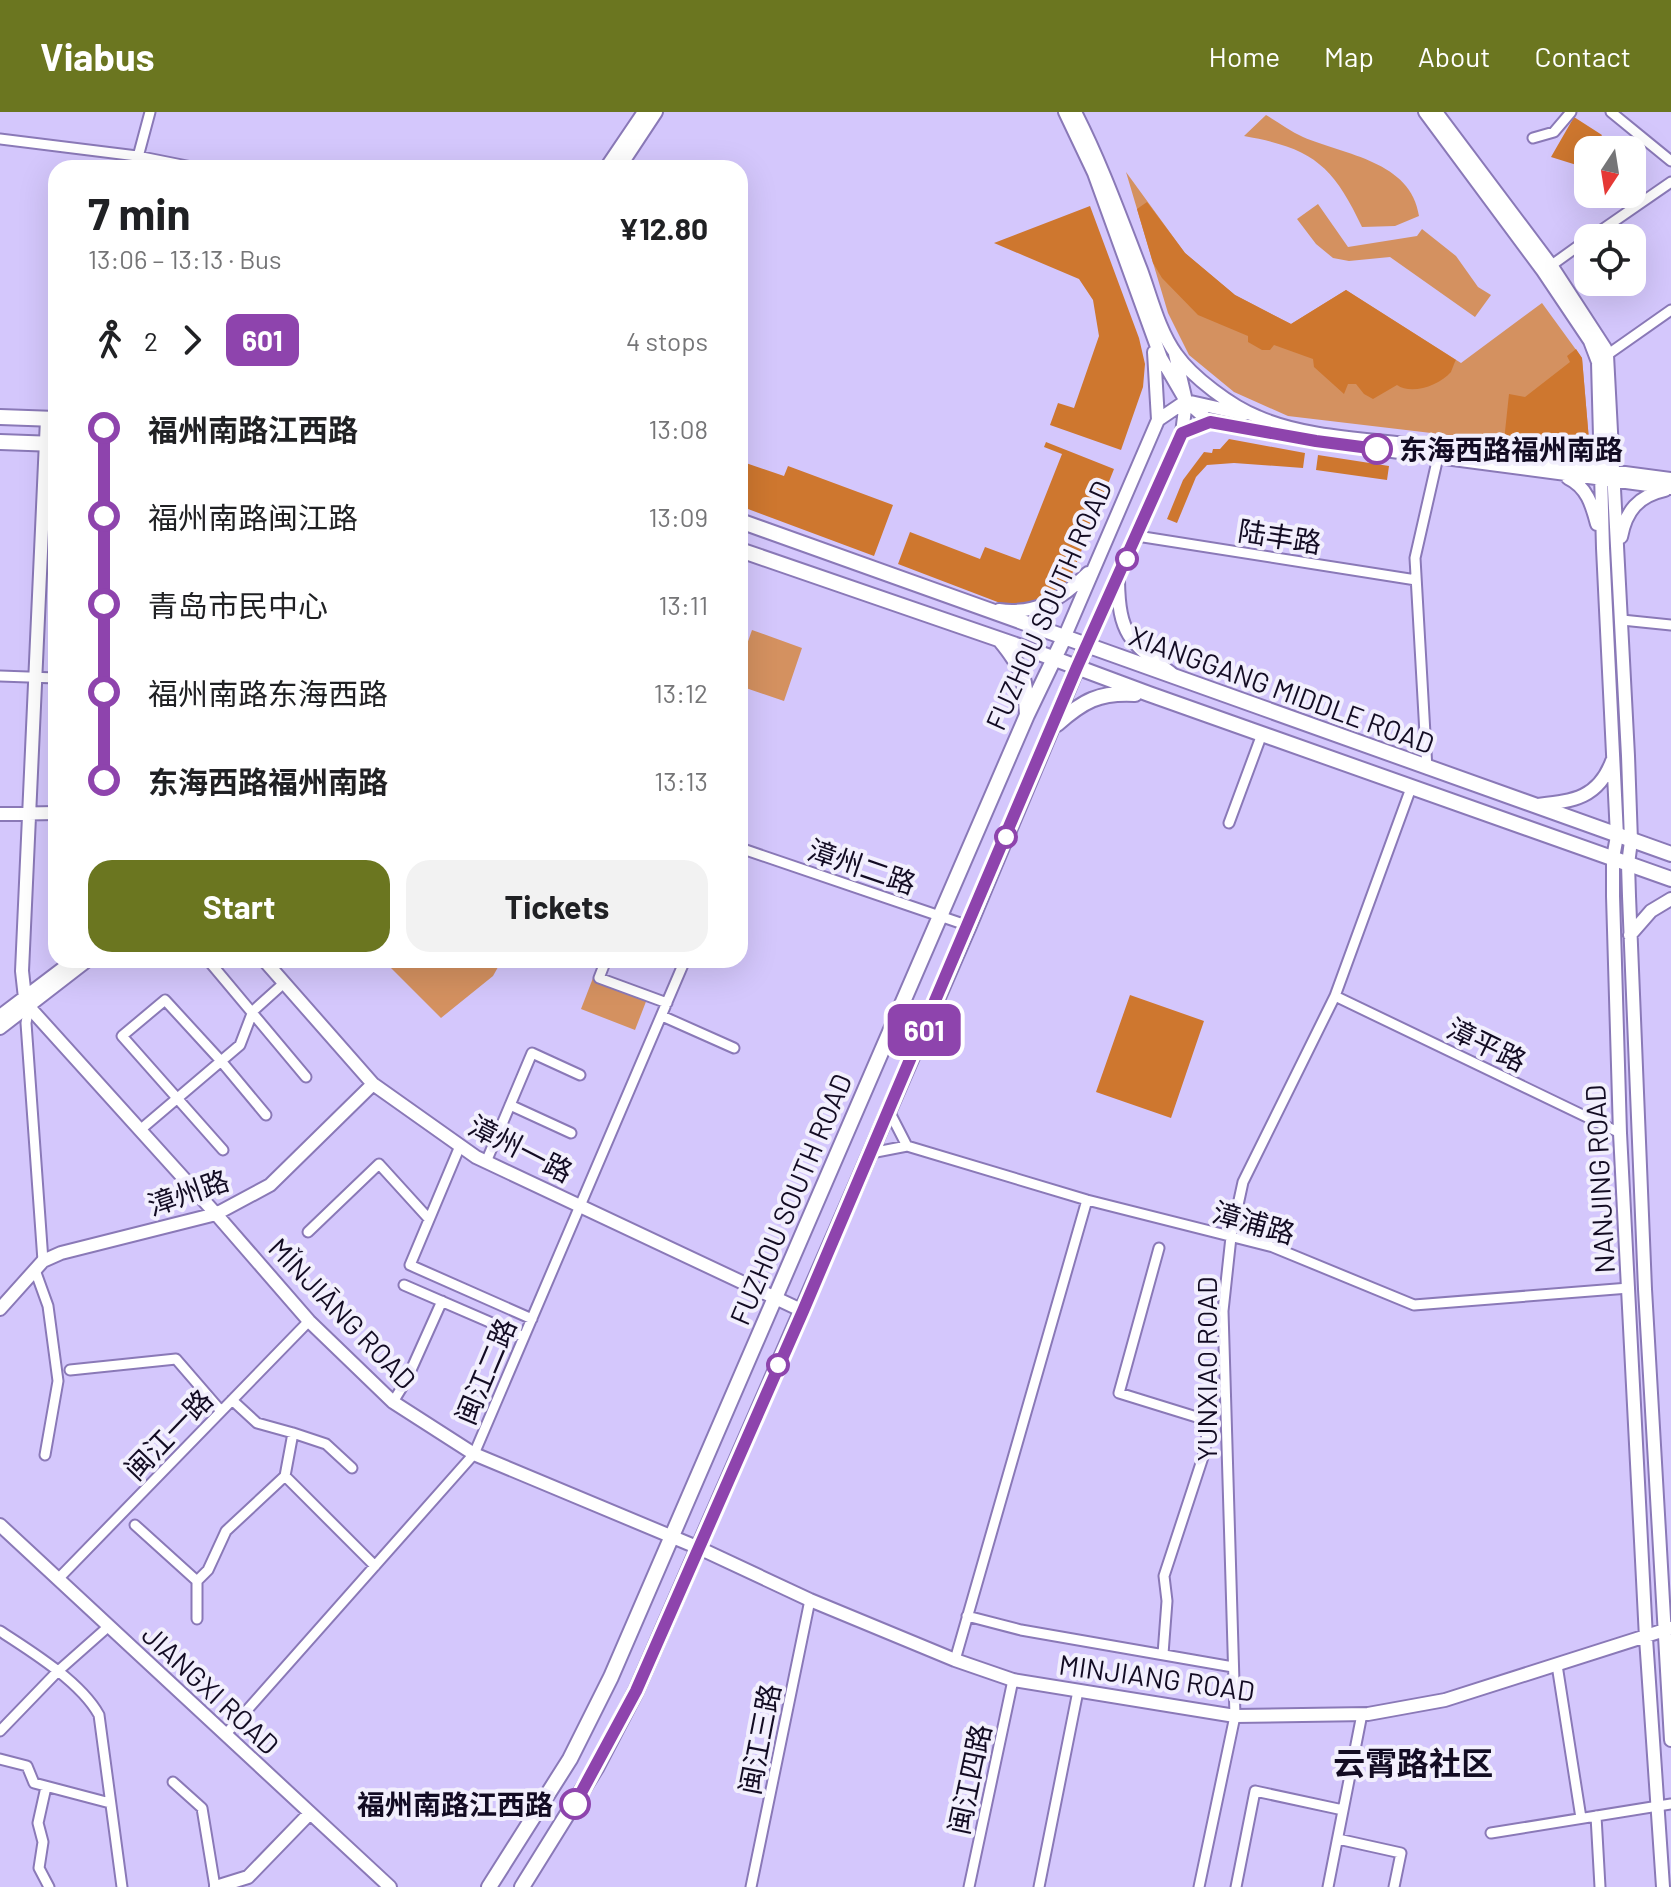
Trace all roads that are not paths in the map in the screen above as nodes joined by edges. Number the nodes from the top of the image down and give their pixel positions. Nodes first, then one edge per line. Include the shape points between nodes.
1 (150, 112) edge
2 (1065, 112) edge
3 (1075, 112) edge
4 (1425, 112) edge
5 (1436, 112) edge
6 (1571, 112) edge
7 (1611, 112) edge
8 (651, 113) edge
9 (1533, 138) dead end
10 (0, 139) edge
11 (137, 156) junction
12 (136, 160) edge
13 (157, 160) edge
14 (613, 160) edge
15 (624, 160) edge
16 (1671, 161) edge
17 (1671, 182) edge
18 (1611, 224) edge
19 (1574, 249) edge
20 (1547, 268) junction
21 (1671, 310) edge
22 (1152, 333) junction
23 (1175, 354) junction
24 (1603, 358) junction
25 (1186, 401) junction
26 (0, 417) edge
27 (1259, 418) junction
28 (48, 419) edge
29 (1158, 420) junction
30 (1210, 422) junction
31 (1182, 433) junction
32 (0, 442) edge
33 (48, 444) edge
34 (1438, 457) junction
35 (1557, 473) junction
36 (1607, 475) junction
37 (1671, 479) edge
38 (1671, 488) edge
39 (48, 498) edge
40 (748, 524) edge
41 (1137, 536) junction
42 (1618, 547) junction
43 (1603, 548) junction
44 (748, 553) edge
45 (1093, 568) junction
46 (1118, 580) junction
47 (1416, 580) junction
48 (986, 608) junction
49 (1622, 620) junction
50 (1671, 625) edge
51 (1064, 638) junction
52 (1000, 639) junction
53 (1086, 646) junction
54 (1056, 658) junction
55 (1077, 667) junction
56 (0, 676) edge
57 (34, 677) junction
58 (1177, 677) junction
59 (48, 678) edge
60 (1149, 694) junction
61 (1027, 715) junction
62 (1054, 727) junction
63 (1262, 734) junction
64 (1614, 754) junction
65 (1427, 769) junction
66 (1411, 788) junction
67 (1532, 805) junction
68 (48, 813) edge
69 (0, 814) edge
70 (28, 814) junction
71 (1229, 823) dead end
72 (1617, 836) junction
73 (1631, 841) junction
74 (748, 851) edge
75 (1671, 854) edge
76 (1613, 858) junction
77 (1628, 864) junction
78 (1671, 879) edge
79 (1671, 899) edge
80 (941, 916) junction
81 (969, 926) junction
82 (1630, 935) junction
83 (65, 968) edge
84 (76, 968) edge
85 (215, 968) edge
86 (271, 968) edge
87 (603, 968) edge
88 (682, 968) edge
89 (284, 983) junction
90 (1335, 996) junction
91 (27, 1002) junction
92 (667, 1003) junction
93 (253, 1011) junction
94 (0, 1016) edge
95 (662, 1016) junction
96 (0, 1028) edge
97 (734, 1048) dead end
98 (221, 1061) junction
99 (580, 1075) dead end
100 (306, 1077) dead end
101 (373, 1084) junction
102 (177, 1098) junction
103 (510, 1105) junction
104 (889, 1111) junction
105 (266, 1115) dead end
106 (140, 1130) junction
107 (571, 1133) dead end
108 (1620, 1133) junction
109 (460, 1146) junction
110 (907, 1146) junction
111 (223, 1150) dead end
112 (871, 1153) junction
113 (486, 1162) junction
114 (1087, 1200) junction
115 (580, 1206) junction
116 (216, 1214) junction
117 (429, 1219) junction
118 (308, 1232) dead end
119 (1231, 1237) junction
120 (1159, 1248) dead end
121 (39, 1265) junction
122 (404, 1285) dead end
123 (1629, 1288) junction
124 (776, 1297) junction
125 (442, 1301) junction
126 (0, 1309) edge
127 (803, 1311) junction
128 (532, 1319) junction
129 (309, 1321) junction
130 (524, 1337) junction
131 (70, 1370) dead end
132 (232, 1400) junction
133 (393, 1402) junction
134 (221, 1411) junction
135 (293, 1433) junction
136 (474, 1454) junction
137 (45, 1455) dead end
138 (352, 1468) dead end
139 (285, 1476) junction
140 (0, 1525) edge
141 (135, 1525) dead end
142 (672, 1537) junction
143 (699, 1548) junction
144 (375, 1566) junction
145 (59, 1578) junction
146 (197, 1581) junction
147 (810, 1600) junction
148 (967, 1616) junction
149 (197, 1619) dead end
150 (109, 1626) junction
151 (1667, 1629) edge
152 (0, 1631) edge
153 (1646, 1638) junction
154 (1163, 1654) junction
155 (955, 1660) junction
156 (1557, 1665) junction
157 (1233, 1667) junction
158 (57, 1672) junction
159 (1013, 1680) junction
160 (1078, 1691) junction
161 (1362, 1714) junction
162 (1235, 1716) junction
163 (0, 1731) edge
164 (225, 1735) junction
165 (1671, 1740) edge
166 (0, 1759) edge
167 (173, 1782) dead end
168 (46, 1787) junction
169 (110, 1803) junction
170 (1665, 1805) edge
171 (1343, 1810) junction
172 (310, 1813) junction
173 (1596, 1816) junction
174 (1581, 1818) junction
175 (1491, 1833) dead end
176 (1338, 1839) junction
177 (250, 1882) edge
178 (49, 1887) edge
179 (122, 1887) edge
180 (216, 1887) edge
181 (390, 1887) edge
182 (489, 1887) edge
183 (522, 1887) edge
184 (751, 1887) edge
185 (969, 1887) edge
186 (1039, 1887) edge
187 (1199, 1887) edge
188 (1236, 1887) edge
189 (1328, 1887) edge
190 (1394, 1887) edge
191 (1600, 1887) edge
192 (1663, 1887) edge

1 - 11 street
2 - 22 main road via 1094,173
3 - 23 main road via 1103,168
4 - 20 main road
5 - 20 main road
6 - 9 street via 1554,132
7 - 16 street
8 - 14 main road
8 - 15 main road
10 - 11 street
11 - 12 street
11 - 13 street
17 - 18 street
19 - 20 street
20 - 24 main road
21 - 24 street
22 - 25 main road via 1169,376
22 - 29 main road
23 - 25 main road
23 - 27 main road via 1208,385
24 - 36 main road
25 - 27 main road
25 - 29 main road
25 - 30 main road
25 - 31 main road, FUZHOU SOUTH ROAD
26 - 28 main road
27 - 36 main road via 1318,432
29 - 45 main road, FUZHOU SOUTH ROAD
30 - 31 main road
30 - 34 main road
31 - 41 main road, FUZHOU SOUTH ROAD
32 - 33 main road
34 - 35 main road
34 - 47 street via 1417,544
35 - 36 main road
35 - 43 main road via 1586,494
36 - 37 main road
36 - 38 main road
36 - 42 main road, NANJING ROAD
36 - 43 main road, NANJING ROAD
38 - 42 main road via 1632,507
39 - 57 main road
40 - 48 main road, XIANGGANG MIDDLE ROAD
41 - 46 main road, FUZHOU SOUTH ROAD
41 - 47 street, 陆丰路
42 - 49 main road, NANJING ROAD
43 - 64 main road, NANJING ROAD
44 - 52 main road, XIANGGANG MIDDLE ROAD
45 - 48 main road via 1069,592 1043,606 1017,612
45 - 51 main road, FUZHOU SOUTH ROAD
46 - 53 main road, FUZHOU SOUTH ROAD
46 - 58 main road via 1122,625 1130,639
47 - 65 street
48 - 51 main road, XIANGGANG MIDDLE ROAD
49 - 50 street
49 - 73 main road, NANJING ROAD
51 - 53 main road, XIANGGANG MIDDLE ROAD
51 - 54 main road, FUZHOU SOUTH ROAD
52 - 54 main road, XIANGGANG MIDDLE ROAD
52 - 61 main road via 1023,674
53 - 55 main road, FUZHOU SOUTH ROAD
53 - 58 main road, XIANGGANG MIDDLE ROAD
54 - 55 main road, XIANGGANG MIDDLE ROAD
54 - 61 main road, FUZHOU SOUTH ROAD
55 - 60 main road, XIANGGANG MIDDLE ROAD
55 - 62 main road, FUZHOU SOUTH ROAD
56 - 57 street
57 - 59 street
57 - 70 main road
58 - 65 main road, XIANGGANG MIDDLE ROAD
60 - 62 main road via 1111,693 1091,699
60 - 63 main road, XIANGGANG MIDDLE ROAD
61 - 80 main road, FUZHOU SOUTH ROAD
62 - 81 main road, FUZHOU SOUTH ROAD
63 - 66 main road, XIANGGANG MIDDLE ROAD
63 - 71 street
64 - 67 main road via 1606,774 1589,793 1568,802
64 - 72 main road, NANJING ROAD
65 - 67 main road, XIANGGANG MIDDLE ROAD
66 - 76 main road, XIANGGANG MIDDLE ROAD
66 - 90 street, YUNXIAO ROAD
67 - 72 main road, XIANGGANG MIDDLE ROAD
68 - 70 main road
69 - 70 main road
70 - 91 main road via 22,971
72 - 73 main road, XIANGGANG MIDDLE ROAD
72 - 76 main road, NANJING ROAD
73 - 75 main road, XIANGGANG MIDDLE ROAD
73 - 77 main road, NANJING ROAD
74 - 80 street, 漳州二路
76 - 77 main road, XIANGGANG MIDDLE ROAD
76 - 108 main road, NANJING ROAD
77 - 78 main road, XIANGGANG MIDDLE ROAD
77 - 82 main road, NANJING ROAD
79 - 82 main road via 1651,911
80 - 81 street, 漳州二路
80 - 124 main road, FUZHOU SOUTH ROAD
81 - 104 main road, FUZHOU SOUTH ROAD
82 - 151 main road, NANJING ROAD
83 - 91 main road
84 - 91 main road
85 - 93 street
86 - 89 main road, 漳州一路
87 - 92 street via 599,978
88 - 92 street, 闽江二路
89 - 93 street
89 - 101 main road, 漳州一路
90 - 108 street, 漳平路
90 - 119 street, YUNXIAO ROAD via 1243,1182
91 - 94 main road
91 - 96 main road
91 - 106 main road, MǏNJIĀNG ROAD
91 - 121 street
92 - 95 street, 闽江二路
93 - 98 street via 240,1045
93 - 100 street
95 - 97 street
95 - 115 street, 闽江二路
98 - 102 street
98 - 102 street via 165,1000 122,1036
98 - 105 street
99 - 103 street via 532,1053
101 - 109 main road, 漳州一路
101 - 116 main road, 漳州路 via 270,1185
102 - 106 street
102 - 111 street
103 - 107 street
103 - 113 street
104 - 110 street
104 - 112 main road, FUZHOU SOUTH ROAD
106 - 116 main road, MǏNJIĀNG ROAD
108 - 123 main road, NANJING ROAD
109 - 113 main road, 漳州一路
109 - 117 street
110 - 112 street
110 - 114 street, 漳浦路
112 - 127 main road, FUZHOU SOUTH ROAD
113 - 115 main road, 漳州一路
114 - 119 street, 漳浦路
114 - 148 street
115 - 124 main road, 漳州一路
115 - 128 street, 闽江二路
116 - 121 main road, 漳州路 via 61,1253
116 - 129 main road, MǏNJIĀNG ROAD
117 - 118 street via 379,1164
117 - 128 street via 410,1265
119 - 123 street, 漳浦路 via 1273,1247 1414,1305
119 - 157 street, YUNXIAO ROAD via 1223,1311
120 - 154 street via 1119,1393 1203,1419 1207,1432 1164,1576
121 - 126 main road, 漳州路
121 - 137 street via 58,1381
122 - 125 street
123 - 153 main road, NANJING ROAD
124 - 127 main road, 漳州一路
124 - 142 main road, FUZHOU SOUTH ROAD
125 - 130 street
125 - 133 street
127 - 143 main road, FUZHOU SOUTH ROAD
128 - 130 street, 闽江二路
129 - 132 street, 闽江一路
129 - 133 main road, MǏNJIĀNG ROAD
130 - 136 street, 闽江二路
131 - 134 street via 176,1359
132 - 134 street, 闽江一路
132 - 135 street via 257,1423
133 - 136 main road, MǏNJIĀNG ROAD
134 - 145 street, 闽江一路
135 - 138 street via 326,1444
135 - 139 street
136 - 142 main road, MǏNJIĀNG ROAD
136 - 144 street, 闽江二路
139 - 144 street
139 - 146 street via 226,1531
140 - 145 main road, JIANGXI ROAD
141 - 146 street
142 - 143 main road, MǏNJIĀNG ROAD
142 - 182 main road, FUZHOU SOUTH ROAD via 570,1759
143 - 147 main road, MINJIANG ROAD
143 - 183 main road via 603,1756
144 - 164 street, 闽江二路
145 - 150 main road, JIANGXI ROAD
146 - 149 street
147 - 155 main road, MINJIANG ROAD
147 - 184 street, 闽江三路
148 - 154 street
148 - 155 street
150 - 158 street
150 - 164 main road, JIANGXI ROAD
151 - 153 main road, MINJIANG ROAD
151 - 165 main road, NANJING ROAD
152 - 158 street
153 - 156 main road, MINJIANG ROAD
153 - 170 main road, NANJING ROAD
154 - 157 street
155 - 159 main road, MINJIANG ROAD
156 - 161 main road, MINJIANG ROAD via 1445,1700
156 - 174 street
157 - 162 street, YUNXIAO ROAD
158 - 163 street
158 - 169 street via 99,1715
159 - 160 main road, MINJIANG ROAD
159 - 185 street, 闽江四路
160 - 162 main road, MINJIANG ROAD
160 - 186 street
161 - 162 main road, MINJIANG ROAD
161 - 171 street
162 - 187 street, YUNXIAO ROAD
164 - 172 main road, JIANGXI ROAD
166 - 168 street via 27,1766 34,1783
167 - 180 street via 202,1808
168 - 169 street
168 - 178 street via 38,1823 43,1842 39,1868
169 - 179 street
170 - 173 street
170 - 192 main road, NANJING ROAD
171 - 176 street
171 - 188 street via 1255,1791
172 - 177 main road
172 - 181 main road, JIANGXI ROAD
173 - 174 street
173 - 191 street
174 - 175 street
176 - 189 street
176 - 190 street via 1401,1853
177 - 180 main road

